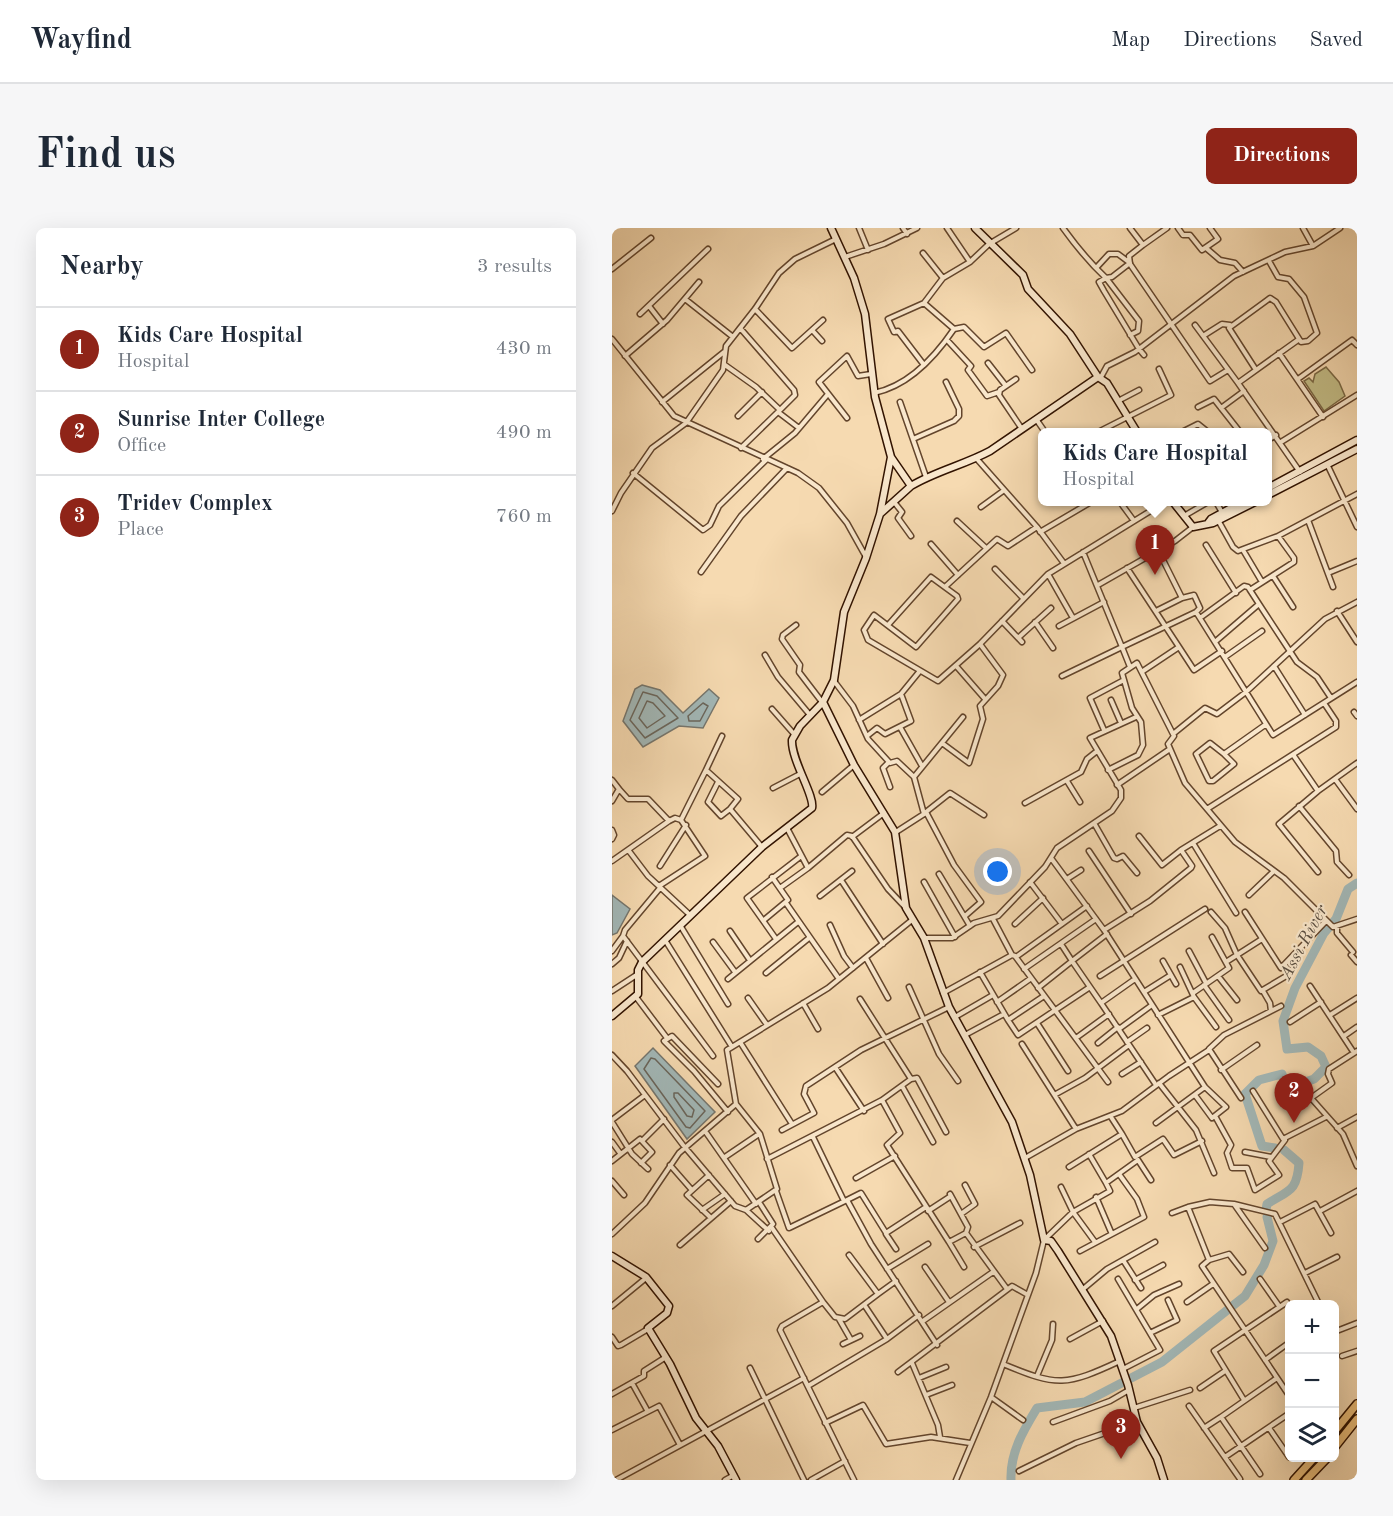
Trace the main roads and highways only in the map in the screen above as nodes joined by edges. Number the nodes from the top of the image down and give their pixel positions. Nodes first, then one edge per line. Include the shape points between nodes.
1 (1357, 1404) edge
2 (1357, 1419) edge
3 (1339, 1427) edge
4 (1339, 1443) edge
5 (1310, 1462) edge
6 (1323, 1462) edge
7 (1294, 1480) edge
8 (1306, 1480) edge

1 - 3 main road
2 - 4 main road
5 - 7 main road
6 - 8 main road

